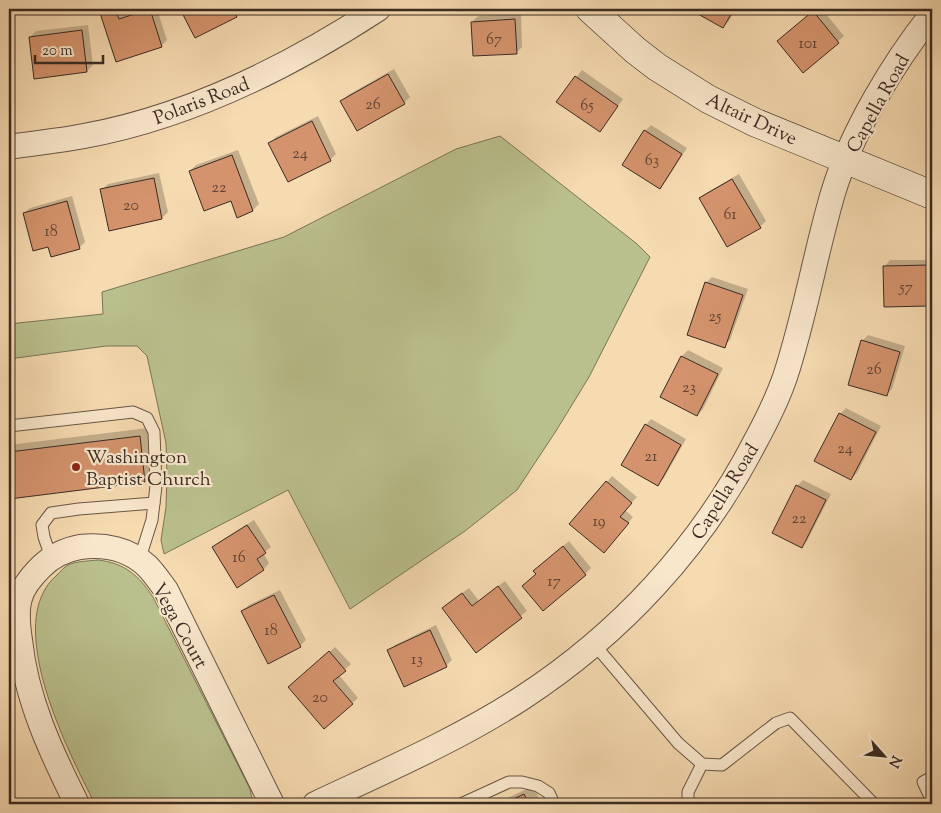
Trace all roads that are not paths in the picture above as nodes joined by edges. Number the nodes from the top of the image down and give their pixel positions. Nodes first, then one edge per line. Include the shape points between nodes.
1 (378, 9) edge
2 (590, 9) edge
3 (932, 14) edge
4 (9, 147) edge
5 (846, 159) junction
6 (932, 195) edge
7 (9, 426) edge
8 (154, 503) junction
9 (51, 557) junction
10 (139, 561) junction
11 (594, 644) junction
12 (702, 764) junction
13 (932, 778) edge
14 (932, 801) edge
15 (77, 804) edge
16 (272, 804) edge
17 (315, 804) edge
18 (461, 804) edge
19 (554, 804) edge
20 (688, 804) edge
21 (874, 804) edge

1 - 4 street, Polaris Road via 279,68 176,111 84,136
2 - 5 street, Altair Drive via 635,50 708,99 754,122
3 - 5 street, Capella Road via 877,96
5 - 6 street, Altair Drive
5 - 11 street, Capella Road via 833,191 799,333 768,418 722,501 698,536 637,605
7 - 8 lane via 133,412 147,418 154,432
8 - 9 lane via 51,513 42,525
8 - 10 lane
9 - 10 street, Vega Court via 70,549 97,545 122,550
9 - 15 street, Vega Court via 30,578 20,599 18,623 27,682 36,711
10 - 16 street, Vega Court via 166,590
11 - 12 lane via 678,743
11 - 17 street, Capella Road via 522,698 480,723
12 - 20 lane via 688,792
12 - 21 lane via 722,765 776,723 790,718
13 - 14 lane via 923,782
18 - 19 lane via 508,782 522,782 538,786 549,794

